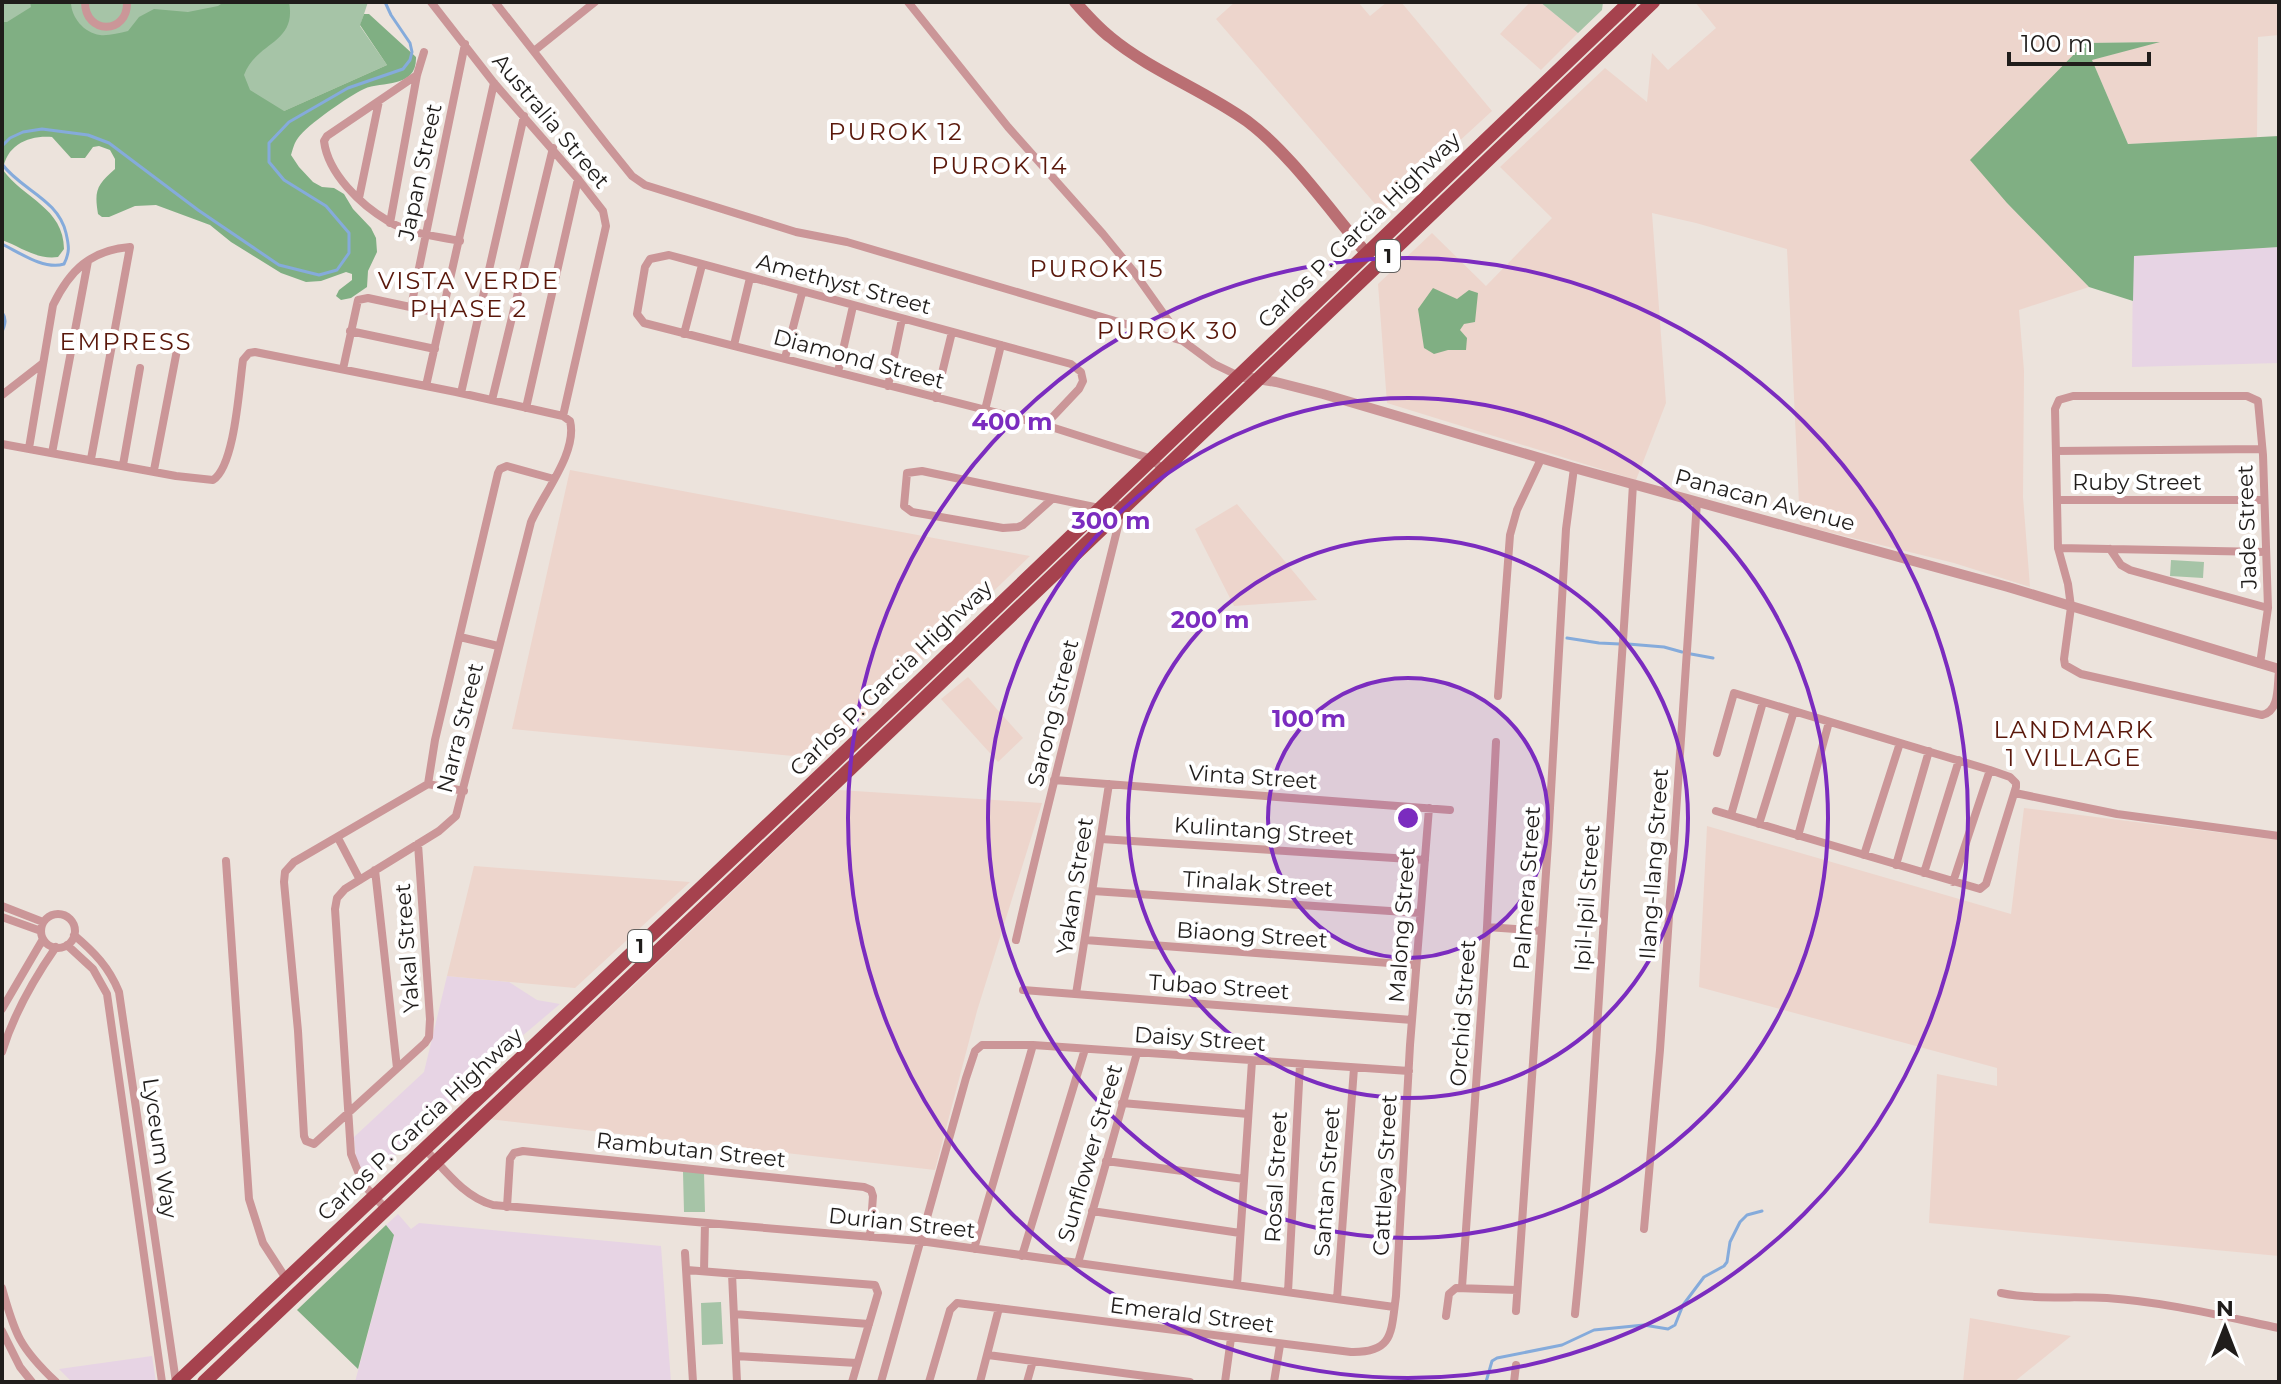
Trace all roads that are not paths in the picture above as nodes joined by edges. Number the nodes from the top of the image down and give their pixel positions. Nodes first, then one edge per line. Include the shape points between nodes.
1 (85, 2) edge
2 (127, 2) edge
3 (431, 2) edge
4 (495, 2) edge
5 (595, 2) edge
6 (908, 2) edge
7 (1075, 2) edge
8 (1630, 2) edge
9 (1653, 2) edge
10 (465, 44) junction
11 (534, 51) junction
12 (424, 52) dead end
13 (417, 75) junction
14 (494, 83) junction
15 (379, 101) junction
16 (524, 116) junction
17 (553, 148) junction
18 (578, 179) junction
19 (1426, 197) junction
20 (359, 198) junction
21 (1436, 209) junction
22 (390, 223) junction
23 (426, 234) junction
24 (460, 241) junction
25 (1367, 254) junction
26 (88, 259) junction
27 (702, 265) junction
28 (750, 278) junction
29 (802, 293) junction
30 (853, 306) junction
31 (411, 307) junction
32 (1306, 312) junction
33 (443, 314) junction
34 (637, 314) joint
35 (902, 319) junction
36 (1317, 323) junction
37 (350, 331) junction
38 (952, 332) junction
39 (684, 334) junction
40 (1183, 341) junction
41 (734, 345) junction
42 (1001, 345) junction
43 (435, 349) junction
44 (177, 350) dead end
45 (785, 358) junction
46 (42, 363) junction
47 (140, 368) dead end
48 (343, 369) junction
49 (838, 372) junction
50 (1239, 376) junction
51 (1259, 379) junction
52 (426, 386) junction
53 (888, 386) junction
54 (461, 393) junction
55 (2, 395) edge
56 (936, 398) junction
57 (492, 400) junction
58 (526, 408) junction
59 (985, 410) junction
60 (563, 416) junction
61 (1045, 425) junction
62 (2, 444) edge
63 (29, 448) junction
64 (2262, 449) junction
65 (2056, 451) junction
66 (52, 453) junction
67 (91, 459) junction
68 (1152, 459) junction
69 (1541, 459) junction
70 (123, 465) junction
71 (1574, 468) junction
72 (154, 470) junction
73 (1163, 470) junction
74 (554, 479) junction
75 (1633, 484) junction
76 (1112, 498) junction
77 (1052, 499) junction
78 (2057, 500) junction
79 (2264, 500) junction
80 (1697, 502) junction
81 (1100, 509) junction
82 (1122, 510) junction
83 (2058, 548) junction
84 (2110, 549) junction
85 (2266, 552) junction
86 (2071, 607) junction
87 (2268, 608) junction
88 (460, 637) junction
89 (498, 646) junction
90 (2260, 664) junction
91 (2279, 670) edge
92 (1498, 696) dead end
93 (1763, 702) junction
94 (1794, 711) junction
95 (1829, 722) junction
96 (1496, 742) dead end
97 (1900, 743) junction
98 (1929, 751) junction
99 (1717, 753) dead end
100 (1959, 760) junction
101 (1990, 770) junction
102 (1054, 780) junction
103 (428, 784) junction
104 (1109, 784) junction
105 (464, 791) junction
106 (2015, 793) junction
107 (1429, 808) junction
108 (1450, 810) dead end
109 (1716, 811) dead end
110 (1731, 815) junction
111 (1759, 824) junction
112 (1798, 836) junction
113 (2279, 836) edge
114 (338, 838) junction
115 (1101, 839) junction
116 (418, 844) junction
117 (1864, 855) junction
118 (1425, 860) junction
119 (226, 861) dead end
120 (1896, 865) junction
121 (375, 870) junction
122 (1924, 873) junction
123 (360, 880) junction
124 (1953, 882) junction
125 (1093, 891) junction
126 (2, 906) edge
127 (1420, 913) junction
128 (2, 917) edge
129 (1487, 927) junction
130 (42, 931) junction
131 (1542, 931) junction
132 (74, 935) junction
133 (1016, 940) dead end
134 (1085, 940) junction
135 (67, 945) junction
136 (56, 947) junction
137 (1416, 965) junction
138 (1023, 990) dead end
139 (1076, 994) junction
140 (2, 1009) edge
141 (1412, 1020) junction
142 (1033, 1045) junction
143 (1410, 1045) joint
144 (1085, 1049) junction
145 (2, 1052) edge
146 (1137, 1053) junction
147 (1252, 1061) junction
148 (1300, 1064) junction
149 (397, 1068) junction
150 (1354, 1068) junction
151 (1409, 1071) junction
152 (1122, 1103) junction
153 (1248, 1114) junction
154 (347, 1115) junction
155 (425, 1149) junction
156 (436, 1160) junction
157 (1106, 1161) junction
158 (1244, 1179) junction
159 (374, 1197) junction
160 (507, 1207) junction
161 (385, 1208) junction
162 (1092, 1211) junction
163 (705, 1223) junction
164 (1644, 1229) dead end
165 (1240, 1233) junction
166 (870, 1237) junction
167 (920, 1241) junction
168 (974, 1249) junction
169 (685, 1253) dead end
170 (1022, 1256) junction
171 (1078, 1263) junction
172 (687, 1270) junction
173 (704, 1271) junction
174 (732, 1274) junction
175 (287, 1280) junction
176 (1237, 1285) junction
177 (1462, 1287) junction
178 (2, 1288) edge
179 (1517, 1290) junction
180 (1288, 1292) junction
181 (2001, 1293) dead end
182 (1337, 1299) junction
183 (1394, 1307) junction
184 (999, 1308) junction
185 (254, 1311) junction
186 (1516, 1311) dead end
187 (734, 1314) junction
188 (1575, 1314) dead end
189 (1446, 1316) dead end
190 (266, 1323) junction
191 (869, 1324) junction
192 (2279, 1328) edge
193 (2, 1331) edge
194 (169, 1333) junction
195 (156, 1336) junction
196 (1231, 1338) junction
197 (1280, 1345) junction
198 (988, 1355) junction
199 (736, 1356) junction
200 (1033, 1361) junction
201 (857, 1363) junction
202 (1516, 1365) dead end
203 (31, 1381) edge
204 (56, 1382) edge
205 (162, 1382) edge
206 (177, 1382) edge
207 (204, 1382) edge
208 (693, 1382) edge
209 (737, 1382) edge
210 (852, 1382) edge
211 (881, 1382) edge
212 (929, 1382) edge
213 (980, 1382) edge
214 (1027, 1382) edge
215 (1190, 1382) edge
216 (1225, 1382) edge
217 (1274, 1382) edge
218 (1514, 1382) edge

1 - 2 street via 88,16 103,27 121,21
3 - 10 street, Australia Street
4 - 11 street
5 - 11 street
6 - 40 street via 1111,244
7 - 25 main road via 1110,38 1260,131
8 - 19 highway, Carlos P. Garcia Highway / 1
9 - 21 highway, Carlos P. Garcia Highway / 1
10 - 14 street, Australia Street
10 - 23 street, Japan Street
11 - 40 street via 645,185
12 - 13 street
13 - 15 street
13 - 22 street
14 - 16 street, Australia Street
14 - 24 street
15 - 20 street
15 - 20 street via 324,141 336,173
16 - 17 street, Australia Street
16 - 54 street
17 - 18 street, Australia Street
17 - 57 street
18 - 58 street
18 - 60 street, Australia Street via 603,211 606,226
19 - 21 highway
19 - 25 highway, Carlos P. Garcia Highway / 1
20 - 22 street
21 - 36 highway, Carlos P. Garcia Highway / 1
22 - 23 street
23 - 24 street
23 - 31 street, Japan Street
24 - 33 street
25 - 32 highway, Carlos P. Garcia Highway / 1
26 - 46 street via 53,305
26 - 66 street
26 - 67 street via 130,247
27 - 28 street, Amethyst Street
27 - 34 street, Amethyst Street via 669,255 650,259
27 - 39 street
28 - 29 street, Amethyst Street
28 - 41 street
29 - 30 street, Amethyst Street
29 - 45 street
30 - 35 street, Amethyst Street
30 - 49 street
31 - 33 street
31 - 37 street via 358,300
32 - 36 highway
32 - 50 highway, Carlos P. Garcia Highway / 1
33 - 43 street
34 - 39 street, Diamond Street via 644,323
35 - 38 street, Amethyst Street
35 - 53 street
36 - 51 highway, Carlos P. Garcia Highway / 1
37 - 43 street
37 - 48 street
38 - 42 street, Amethyst Street
38 - 56 street
39 - 41 street, Diamond Street
40 - 50 street
41 - 45 street, Diamond Street
42 - 59 street
42 - 61 street, Amethyst Street via 1071,364 1081,372 1079,389
43 - 52 street
44 - 72 street
45 - 49 street, Diamond Street
46 - 55 street
46 - 63 street
47 - 70 street
48 - 52 street
48 - 72 street via 249,353 243,360 229,453 218,477 207,480
49 - 53 street, Diamond Street
50 - 51 street, Panacan Avenue
50 - 68 highway, Carlos P. Garcia Highway / 1
51 - 69 street, Panacan Avenue
51 - 73 highway, Carlos P. Garcia Highway / 1
52 - 54 street
53 - 56 street, Diamond Street
54 - 57 street
56 - 59 street, Diamond Street
57 - 58 street
58 - 60 street
59 - 61 street, Diamond Street
60 - 74 street, Narra Street via 572,429
61 - 68 street, Diamond Street
62 - 63 street
63 - 66 street
64 - 65 street
64 - 65 street, Jade Street via 2259,406 2247,396 2073,396 2059,400 2055,409
64 - 79 street, Jade Street
65 - 78 street
66 - 67 street
67 - 70 street
68 - 73 street, Diamond Street
68 - 76 highway, Carlos P. Garcia Highway / 1
69 - 71 street, Panacan Avenue
69 - 92 street via 1510,535
70 - 72 street
71 - 75 street, Panacan Avenue
71 - 131 street, Palmera Street
73 - 82 highway, Carlos P. Garcia Highway / 1
74 - 88 street via 512,467 498,473
74 - 89 street, Narra Street via 531,522
75 - 80 street, Panacan Avenue
75 - 188 street, Ipil-Ipil Street
76 - 81 highway, Carlos P. Garcia Highway / 1
76 - 82 street
77 - 77 street via 917,471 907,473 903,501 912,512 1003,528 1023,525
77 - 81 street
78 - 79 street, Ruby Street
78 - 83 street
79 - 85 street, Jade Street
80 - 86 street, Panacan Avenue
80 - 164 street, Ilang-Ilang Street
81 - 155 highway, Carlos P. Garcia Highway / 1
82 - 102 street, Sarong Street
82 - 156 highway, Carlos P. Garcia Highway / 1
83 - 84 street
83 - 86 street
84 - 85 street
84 - 87 street via 2130,570
85 - 87 street, Jade Street
86 - 90 street, Panacan Avenue
86 - 91 street via 2064,659 2081,674 2262,715 2274,708
87 - 90 street, Jade Street
88 - 89 street
88 - 103 street
89 - 105 street, Narra Street
90 - 91 street, Panacan Avenue
93 - 94 street
93 - 99 street via 1734,693
93 - 110 street
94 - 95 street
94 - 111 street
95 - 97 street
95 - 112 street
96 - 129 street, Orchid Street
97 - 98 street
97 - 117 street
98 - 100 street
98 - 120 street
100 - 101 street
100 - 122 street
101 - 106 street via 2014,780
101 - 124 street
102 - 104 street, Vinta Street
102 - 133 street, Sarong Street
103 - 105 street
103 - 114 street
104 - 107 street, Vinta Street
104 - 115 street, Yakan Street
105 - 116 street, Narra Street via 450,823
106 - 113 street via 2117,814
106 - 124 street via 1984,888
107 - 108 street, Vinta Street
107 - 118 street, Malong Street
109 - 110 street
110 - 111 street
111 - 112 street
112 - 117 street
114 - 123 street
114 - 154 street, Yakal Street via 294,862 284,882 306,1141 314,1144
115 - 118 street, Kulintang Street
115 - 125 street, Yakan Street
116 - 121 street, Narra Street
116 - 149 street, Yakal Street via 430,1028 425,1043
117 - 120 street
118 - 127 street, Malong Street
119 - 175 street via 249,1199 263,1243
120 - 122 street
121 - 123 street, Narra Street
121 - 149 street
122 - 124 street
123 - 154 street, Narra Street via 335,903
125 - 127 street, Tinalak Street
125 - 134 street, Yakan Street
126 - 130 street
127 - 137 street, Malong Street
128 - 130 street
129 - 131 street
129 - 177 street, Orchid Street
130 - 132 street via 56,914 73,923
130 - 136 street
130 - 140 street
131 - 179 street, Palmera Street
132 - 135 street
132 - 194 street, Lyceum Way via 102,961 119,992
134 - 137 street, Biaong Street
134 - 139 street, Yakan Street
135 - 136 street
135 - 195 street, Lyceum Way via 93,969 107,994
136 - 145 street via 27,993
137 - 141 street, Malong Street
138 - 139 street, Tubao Street
139 - 141 street, Tubao Street
141 - 143 street, Malong Street
142 - 144 street, Daisy Street
142 - 167 street, Daisy Street via 988,1044 975,1051
142 - 168 street
143 - 151 street, Cattleya Street
144 - 146 street, Daisy Street
144 - 170 street
146 - 147 street, Daisy Street
146 - 152 street, Sunflower Street
147 - 148 street, Daisy Street
147 - 153 street
148 - 150 street, Daisy Street
148 - 180 street, Rosal Street
149 - 154 street, Yakal Street
150 - 151 street, Daisy Street
150 - 182 street, Santan Street
151 - 183 street, Cattleya Street
152 - 153 street
152 - 157 street, Sunflower Street
153 - 158 street
154 - 159 street, Narra Street via 353,1164
155 - 156 street, Durian Street
155 - 159 highway, Carlos P. Garcia Highway / 1
156 - 160 street, Durian Street via 473,1197
156 - 161 highway, Carlos P. Garcia Highway / 1
157 - 158 street
157 - 162 street, Sunflower Street
158 - 165 street
159 - 161 street, Narra Street
159 - 175 highway, Carlos P. Garcia Highway / 1
160 - 163 street, Durian Street
160 - 166 street, Rambutan Street via 510,1159 523,1151 864,1187 873,1196
161 - 190 highway, Carlos P. Garcia Highway / 1
162 - 165 street
162 - 171 street, Sunflower Street
163 - 166 street, Durian Street
163 - 173 street
165 - 176 street
166 - 167 street, Durian Street
167 - 168 street, Durian Street
167 - 211 street
168 - 170 street, Durian Street
169 - 172 street
170 - 171 street, Durian Street
171 - 176 street, Durian Street
172 - 173 street
172 - 208 street
173 - 174 street
174 - 187 street
174 - 191 street via 872,1284 878,1293
175 - 185 highway, Carlos P. Garcia Highway / 1
176 - 180 street, Durian Street
177 - 179 street
177 - 189 street via 1449,1294
178 - 204 street via 17,1337
179 - 186 street, Palmera Street
180 - 182 street, Durian Street
181 - 192 street via 2191,1308
182 - 183 street, Durian Street
183 - 197 street, Emerald Street via 1387,1341 1365,1353
184 - 196 street, Emerald Street
184 - 198 street
184 - 212 street, Emerald Street via 954,1304
185 - 190 highway
185 - 206 highway, Carlos P. Garcia Highway / 1
187 - 191 street
187 - 199 street
190 - 207 highway, Carlos P. Garcia Highway / 1
191 - 201 street
193 - 203 street
194 - 195 street
194 - 206 street, Lyceum Way
195 - 205 street, Lyceum Way
196 - 197 street, Emerald Street
196 - 216 street
197 - 217 street
198 - 200 street
198 - 213 street
199 - 201 street
199 - 209 street
200 - 214 street
200 - 215 street
201 - 210 street
202 - 218 street

